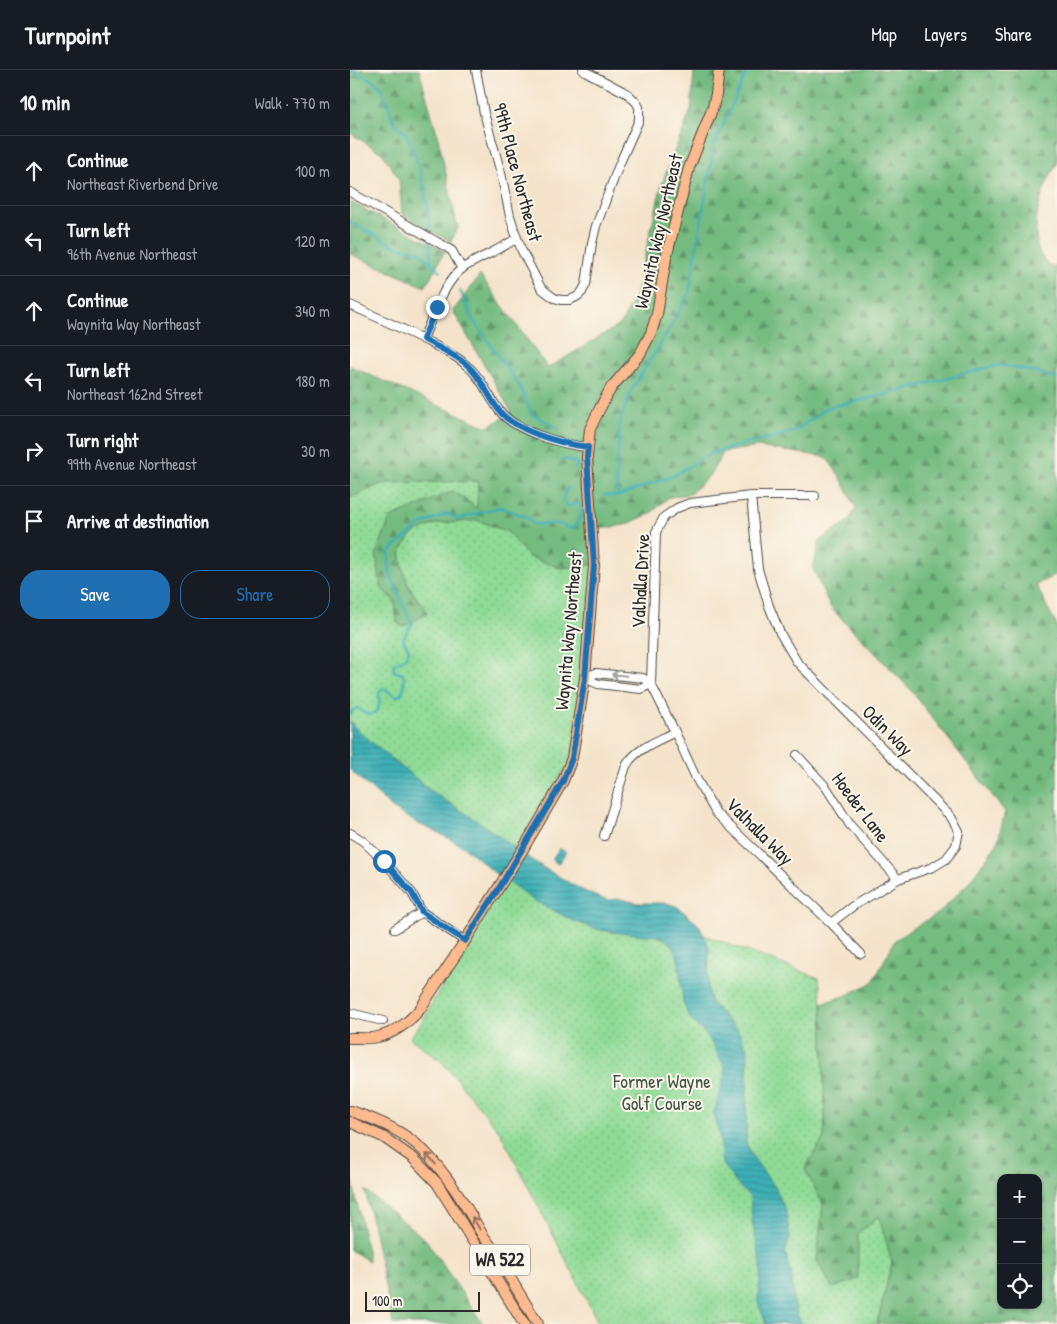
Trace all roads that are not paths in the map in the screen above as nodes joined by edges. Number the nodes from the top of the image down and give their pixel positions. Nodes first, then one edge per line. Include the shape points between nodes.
1 (476, 70) edge
2 (583, 70) edge
3 (719, 70) edge
4 (350, 192) edge
5 (517, 238) junction
6 (462, 269) junction
7 (350, 305) edge
8 (423, 339) junction
9 (588, 447) junction
10 (751, 496) junction
11 (815, 496) dead end
12 (585, 678) junction
13 (651, 684) junction
14 (675, 732) junction
15 (798, 755) dead end
16 (350, 833) edge
17 (604, 836) dead end
18 (898, 879) junction
19 (422, 912) junction
20 (830, 923) junction
21 (395, 929) dead end
22 (465, 941) junction
23 (861, 954) dead end
24 (350, 1013) edge
25 (382, 1021) dead end
26 (350, 1038) edge
27 (350, 1111) edge
28 (350, 1122) edge
29 (494, 1276) junction
30 (532, 1314) junction
31 (524, 1324) edge
32 (538, 1324) edge

1 - 5 street, 99th Place Northeast
2 - 5 street, 99th Place Northeast via 628,94 638,106 639,120 596,226 582,292 570,300 561,300 541,288
3 - 9 main road, Waynita Way Northeast via 713,107 688,168 651,333 640,354 611,388 590,429
4 - 6 street via 452,251
5 - 6 street
6 - 8 street via 448,284
7 - 8 street
8 - 9 street via 466,364 505,418 513,424 558,441
9 - 12 main road, Waynita Way Northeast via 594,565
10 - 11 street, Valhalla Drive
10 - 13 street, Valhalla Drive via 690,503 664,517 656,532
10 - 18 street, Odin Way via 758,569 780,633 797,662 951,817 958,831 956,846 946,859
12 - 13 street via 598,684 641,689
12 - 22 main road, Waynita Way Northeast via 572,758 563,781
13 - 14 street, Valhalla Way
14 - 17 street via 631,758
14 - 20 street, Valhalla Way via 716,813
15 - 18 street, Hoeder Lane via 826,787 850,825
16 - 19 street via 384,861 412,893
18 - 20 street, Odin Way
19 - 21 street
19 - 22 street
20 - 23 street, Valhalla Way
22 - 26 main road, Waynita Way Northeast via 411,1019 376,1038
24 - 25 street
30 -> 27 main road, WA 522 via 448,1179 434,1162 396,1131
28 - 29 main road, WA 522 via 383,1137 413,1158 437,1183
29 - 30 main road via 502,1274 524,1308
29 - 31 main road, WA 522
30 - 32 main road, WA 522

